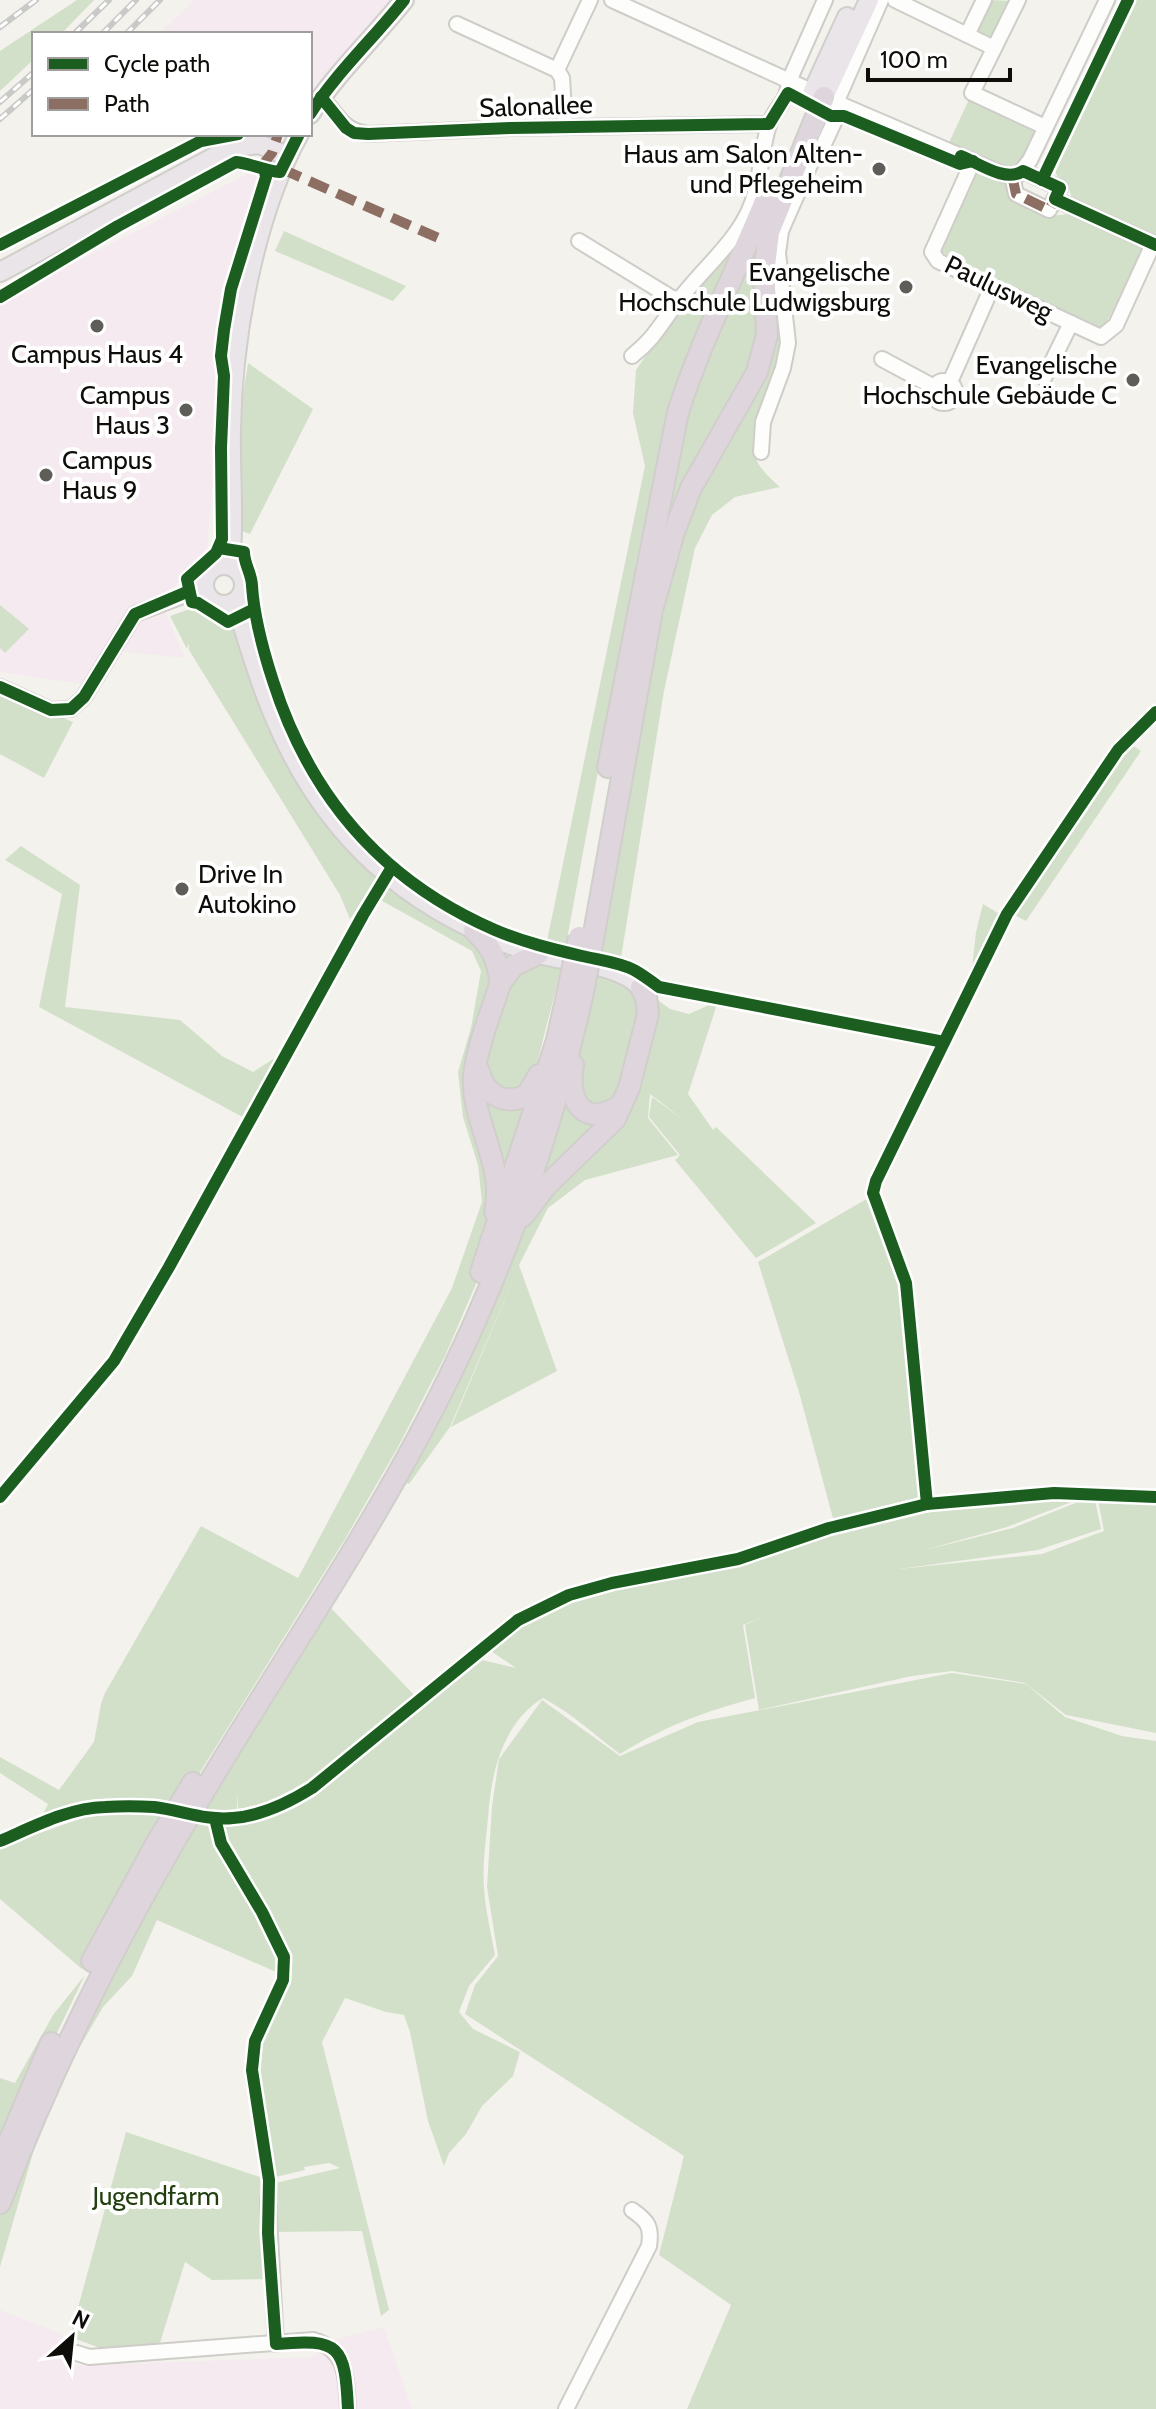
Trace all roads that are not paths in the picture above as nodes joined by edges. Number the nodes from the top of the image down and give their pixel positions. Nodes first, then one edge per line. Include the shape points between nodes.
1 (404, 0) edge
2 (590, 0) edge
3 (825, 0) edge
4 (855, 0) edge
5 (869, 0) edge
6 (881, 0) edge
7 (895, 0) edge
8 (984, 0) edge
9 (1018, 0) edge
10 (1107, 0) edge
11 (621, 2) edge
12 (457, 24) dead end
13 (967, 35) junction
14 (994, 48) junction
15 (557, 70) junction
16 (789, 81) junction
17 (323, 94) junction
18 (829, 99) junction
19 (312, 111) edge
20 (769, 124) junction
21 (565, 127) junction
22 (1045, 127) junction
23 (298, 136) edge
24 (287, 156) junction
25 (973, 161) junction
26 (1017, 173) junction
27 (1055, 199) junction
28 (579, 241) dead end
29 (1155, 245) edge
30 (0, 272) edge
31 (992, 287) junction
32 (679, 299) junction
33 (1071, 323) junction
34 (632, 356) dead end
35 (882, 359) dead end
36 (1044, 378) dead end
37 (950, 382) junction
38 (934, 387) junction
39 (761, 452) dead end
40 (230, 565) junction
41 (204, 588) junction
42 (235, 602) junction
43 (0, 687) edge
44 (474, 930) junction
45 (586, 938) junction
46 (538, 954) junction
47 (500, 984) junction
48 (641, 988) joint
49 (564, 1042) junction
50 (477, 1061) junction
51 (622, 1104) junction
52 (513, 1229) junction
53 (488, 1256) junction
54 (204, 1778) junction
55 (163, 1847) junction
56 (0, 2163) edge
57 (268, 2200) dead end
58 (0, 2203) edge
59 (632, 2210) dead end
60 (276, 2344) junction
61 (77, 2353) dead end
62 (348, 2409) edge
63 (566, 2409) edge

1 - 17 main road
2 - 15 street
3 - 16 street
4 - 18 main road
5 - 18 main road
6 - 18 street
7 - 13 street
8 - 13 street
9 - 14 street
10 - 22 street
11 - 16 street
12 - 15 street
13 - 14 street
14 - 22 street via 972,93
15 - 21 street
16 - 18 street
16 - 20 street via 788,93
17 - 19 main road
17 - 21 street, Salonallee via 354,133
18 - 25 street
18 - 39 street via 823,146 781,231 778,253 788,343 763,422
18 - 45 highway via 692,367 666,463 619,702
18 - 45 highway via 769,232 764,274 767,335 757,372 691,488 674,532 652,610
20 - 21 street, Salonallee
20 - 32 street via 746,218
22 - 26 street
23 - 24 main road
24 - 30 main road via 259,144 233,147
24 - 40 main road via 255,257 237,342
25 - 26 street via 1005,175
25 - 31 street, Paulusweg via 932,252 938,261
26 - 27 street via 1060,188
26 - 27 street via 1016,194 1049,210
27 - 29 street
28 - 32 street
29 - 33 street, Paulusweg via 1116,325 1101,337
31 - 33 street, Paulusweg
31 - 37 street
32 - 34 street via 652,340
33 - 36 street, Paulusweg
35 - 38 street
37 - 38 street
37 - 38 street via 956,394 948,403 935,399
40 - 41 main road via 211,569
40 - 42 main road via 244,585
41 - 42 main road via 216,603
41 - 43 street via 135,614 84,697 71,709 51,710
42 - 44 main road via 275,719 324,807 388,877
44 - 46 main road
44 - 47 highway via 495,956
45 - 49 highway, bridge
46 - 47 highway via 513,966
46 - 48 main road via 622,973
47 - 50 highway
48 - 51 highway via 648,1014
49 - 50 highway via 547,1053 533,1088 520,1099 499,1099 488,1091
49 - 51 highway via 574,1057 571,1086 581,1108 602,1114
49 - 52 highway
49 - 53 highway
50 - 53 highway via 478,1110 495,1173 497,1204
51 - 52 highway via 615,1119 547,1185
52 - 54 highway via 410,1452 350,1557
53 - 54 highway via 398,1447
54 - 55 highway
55 - 56 highway via 71,2001
55 - 58 highway via 86,2002
57 - 60 street
59 - 63 street via 647,2220 649,2246
60 - 61 street via 89,2357
60 - 62 street via 313,2340 332,2349 344,2364

